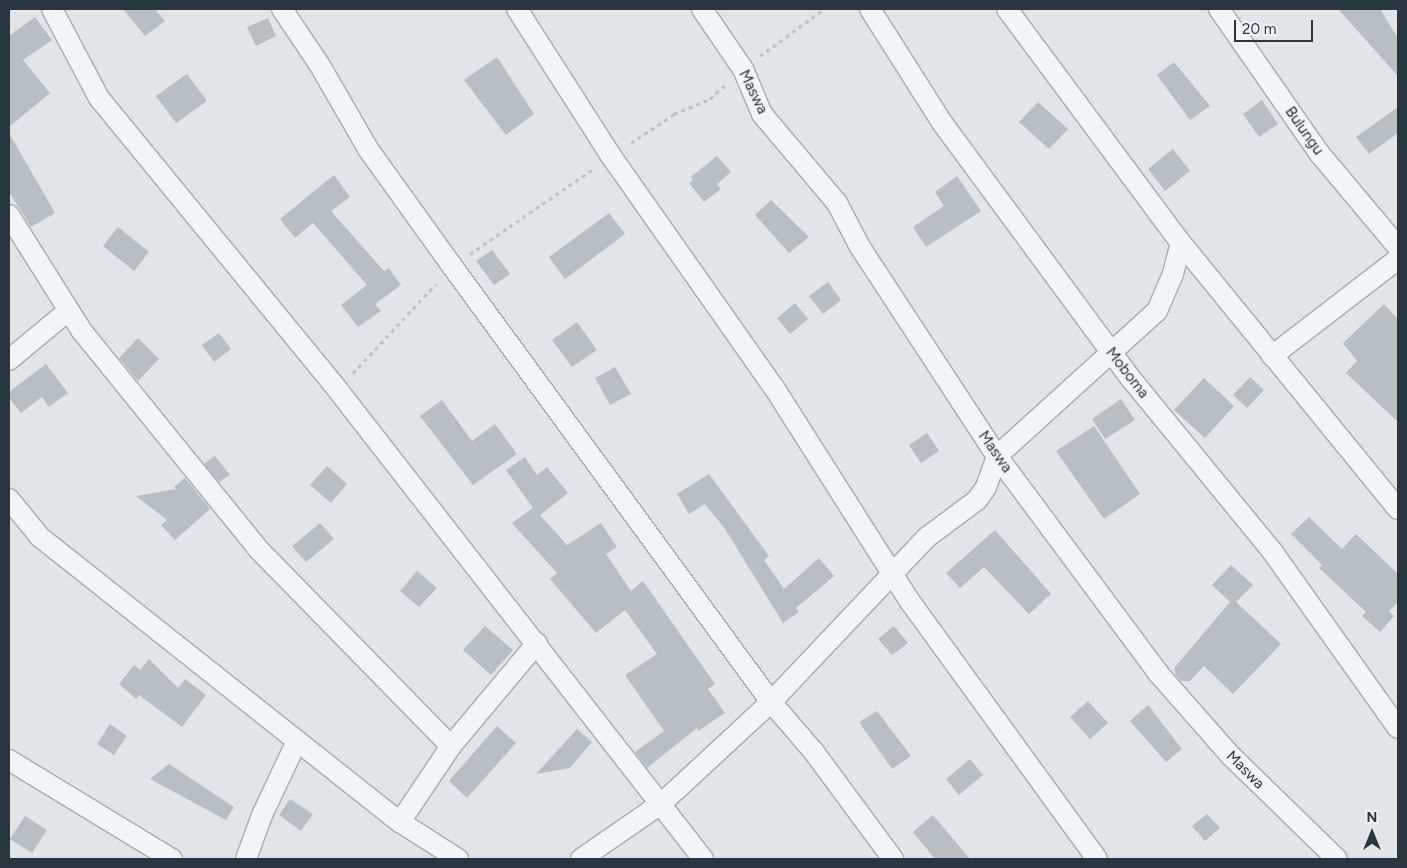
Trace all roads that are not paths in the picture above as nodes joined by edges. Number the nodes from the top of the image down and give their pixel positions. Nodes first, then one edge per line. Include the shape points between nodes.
1 (52, 9) edge
2 (282, 9) edge
3 (517, 9) edge
4 (702, 9) edge
5 (870, 9) edge
6 (1006, 9) edge
7 (1219, 9) edge
8 (9, 215) edge
9 (1181, 243) junction
10 (1398, 247) edge
11 (1398, 259) edge
12 (68, 310) junction
13 (1112, 355) junction
14 (1272, 356) junction
15 (9, 360) edge
16 (997, 456) junction
17 (9, 499) edge
18 (1398, 509) edge
19 (892, 572) junction
20 (537, 643) junction
21 (771, 702) junction
22 (1398, 728) edge
23 (297, 741) junction
24 (451, 746) junction
25 (9, 760) edge
26 (662, 803) junction
27 (400, 822) junction
28 (172, 859) edge
29 (246, 859) edge
30 (458, 859) edge
31 (581, 859) edge
32 (703, 859) edge
33 (893, 859) edge
34 (1097, 859) edge
35 (1337, 859) edge

1 - 20 street via 98,98 338,389
2 - 21 street via 319,64 368,149
3 - 19 street via 611,156 775,389
4 - 16 street, Maswa via 743,69 762,114 837,203 860,247
5 - 13 street, Moboma via 943,124
6 - 9 street
7 - 10 street, Bulungu via 1319,153
8 - 12 street
9 - 13 street via 1173,274 1157,311
9 - 14 street
11 - 14 street
12 - 15 street
12 - 24 street via 259,550
13 - 16 street
13 - 22 street, Moboma via 1272,551
14 - 18 street
16 - 19 street via 977,500 926,538
16 - 35 street, Maswa via 1158,673 1230,755
17 - 23 street via 40,537
19 - 21 street
19 - 34 street
20 - 24 street
20 - 26 street
21 - 26 street
21 - 33 street via 814,752
23 - 27 street
23 - 29 street via 262,815
24 - 27 street
25 - 28 street
26 - 31 street
26 - 32 street
27 - 30 street

